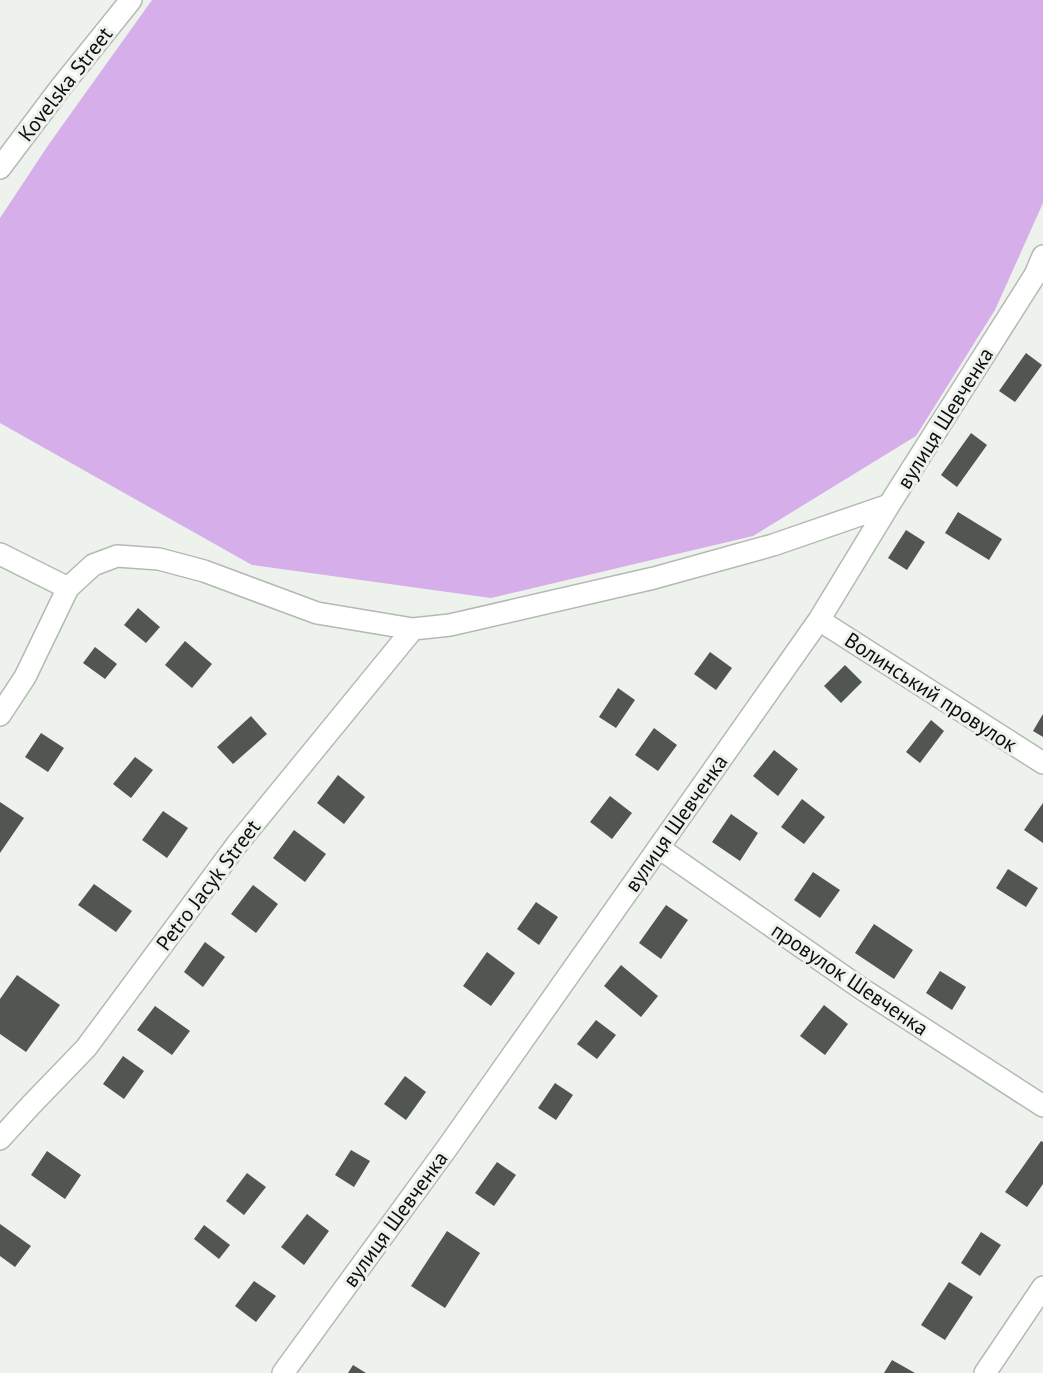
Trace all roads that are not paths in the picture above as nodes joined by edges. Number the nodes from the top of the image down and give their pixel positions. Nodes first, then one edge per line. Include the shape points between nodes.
1 (132, 0) edge
2 (0, 168) edge
3 (1043, 256) edge
4 (1039, 280) edge
5 (889, 505) junction
6 (0, 554) edge
7 (68, 588) junction
8 (819, 620) junction
9 (413, 629) junction
10 (0, 715) edge
11 (1043, 763) edge
12 (659, 848) junction
13 (1043, 1106) edge
14 (0, 1139) edge
15 (1043, 1287) edge
16 (283, 1373) edge
17 (985, 1373) edge

1 - 2 street, Kovelska Street
3 - 4 street, вулиця Шевченка
4 - 5 street, вулиця Шевченка
5 - 8 street, вулиця Шевченка
5 - 9 street via 773,545 654,578 450,625
6 - 7 street
7 - 9 street via 93,565 117,556 159,559 204,571 317,613
7 - 10 street via 25,678
8 - 11 street, Волинський провулок
8 - 12 street, вулиця Шевченка
9 - 14 street, Petro Jacyk Street via 238,843 86,1047
12 - 13 street, провулок Шевченка via 862,989
12 - 16 street, вулиця Шевченка
15 - 17 street

